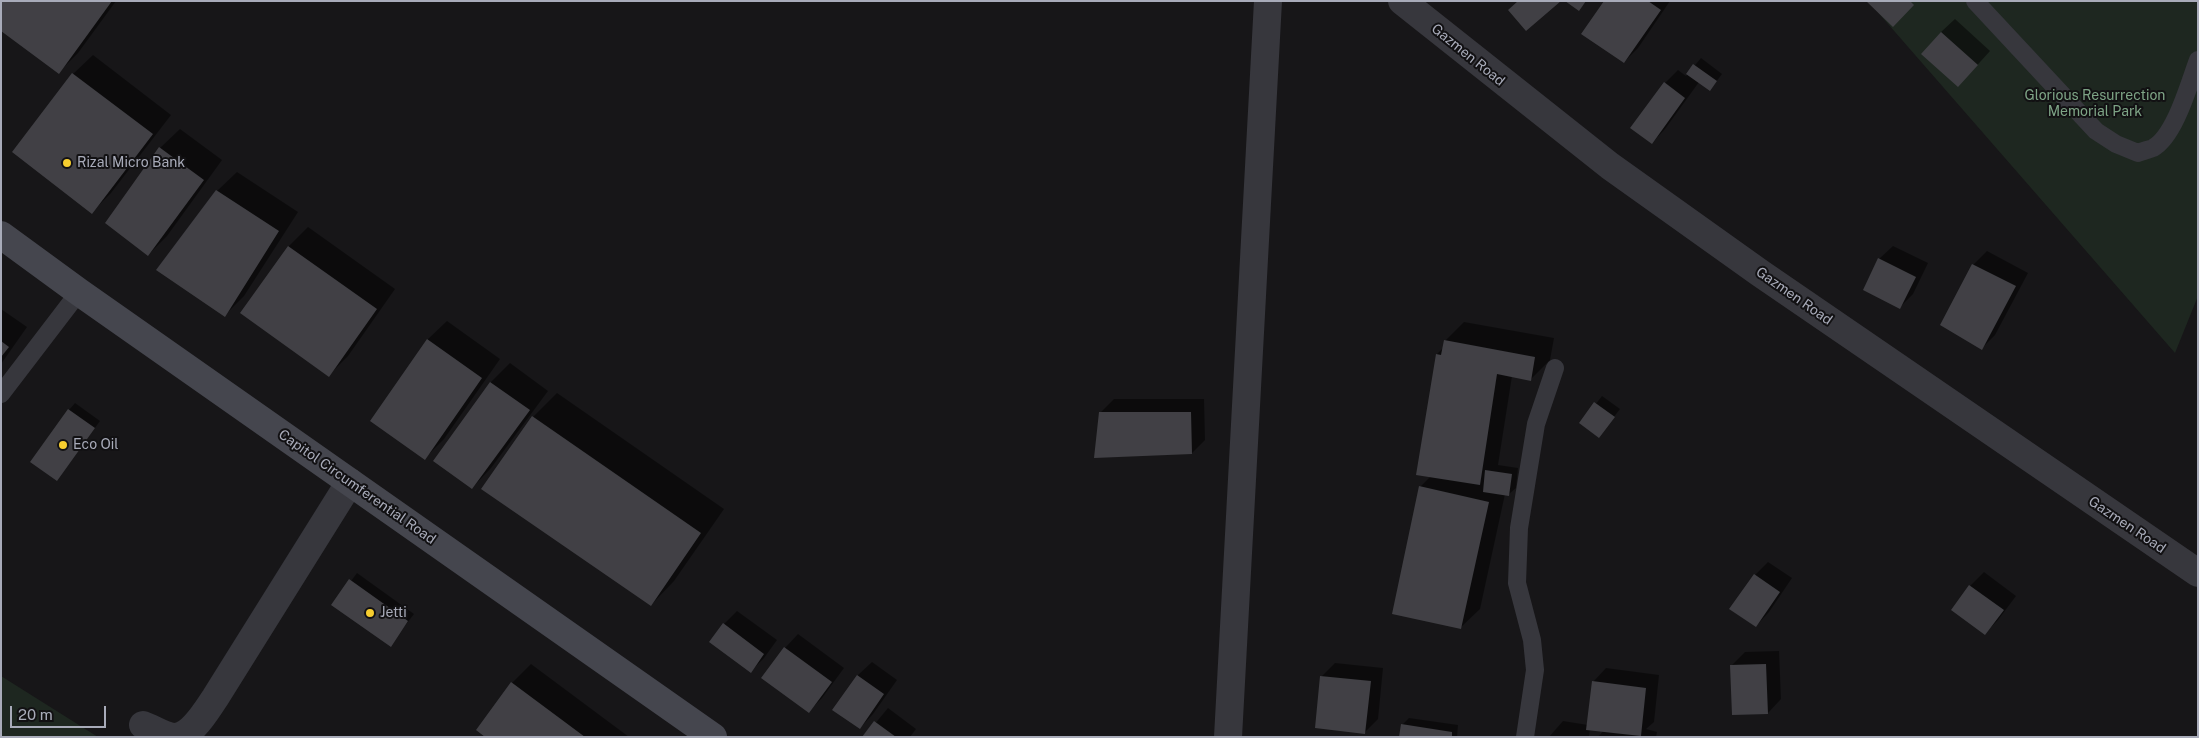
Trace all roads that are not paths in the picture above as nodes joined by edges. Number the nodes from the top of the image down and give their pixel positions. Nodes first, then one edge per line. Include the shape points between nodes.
1 (1268, 1) edge
2 (1402, 1) edge
3 (1975, 1) edge
4 (2198, 60) edge
5 (1, 235) edge
6 (78, 292) junction
7 (1555, 368) dead end
8 (1, 394) edge
9 (350, 482) junction
10 (2198, 573) edge
11 (143, 725) dead end
12 (713, 737) edge
13 (1228, 737) edge
14 (1525, 737) edge

1 - 13 street
2 - 10 street, Gazmen Road via 1610,166 1760,273
3 - 4 lane via 2096,131 2138,153 2154,147 2167,134
5 - 6 main road, Capitol Circumferential Road
6 - 8 lane
6 - 9 main road, Capitol Circumferential Road
7 - 14 lane via 1536,424 1519,528 1517,583 1532,640 1535,670
9 - 11 street via 200,718 186,733 173,737
9 - 12 main road, Capitol Circumferential Road

